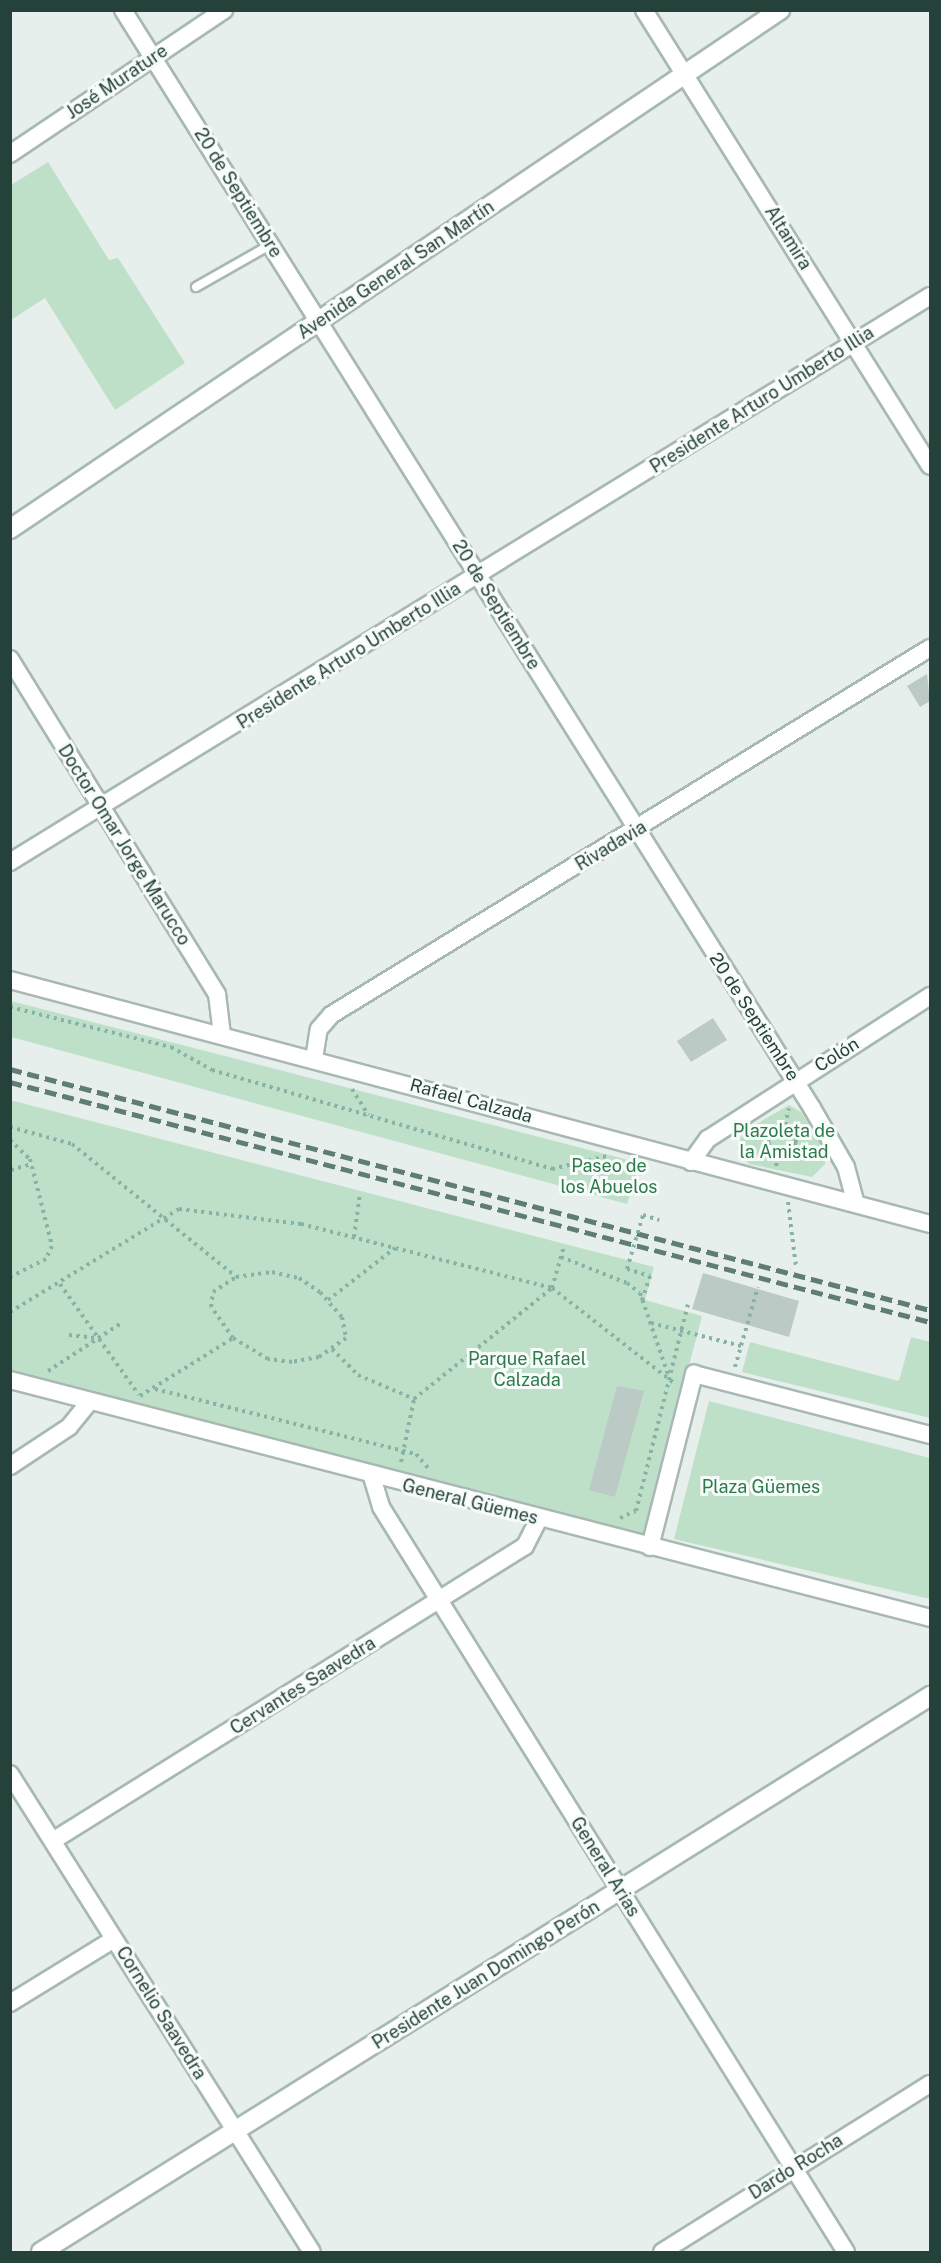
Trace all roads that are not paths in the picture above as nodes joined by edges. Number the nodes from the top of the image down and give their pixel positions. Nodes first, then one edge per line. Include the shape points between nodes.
1 (123, 10) edge
2 (224, 10) edge
3 (644, 10) edge
4 (780, 10) edge
5 (153, 58) junction
6 (685, 75) junction
7 (10, 154) edge
8 (270, 245) junction
9 (196, 287) dead end
10 (930, 296) edge
11 (319, 322) junction
12 (854, 343) junction
13 (930, 466) edge
14 (10, 529) edge
15 (479, 576) junction
16 (930, 648) edge
17 (10, 659) edge
18 (99, 808) junction
19 (636, 832) junction
20 (10, 862) edge
21 (10, 980) edge
22 (930, 996) edge
23 (222, 1035) junction
24 (314, 1059) junction
25 (795, 1081) junction
26 (691, 1162) junction
27 (856, 1204) junction
28 (930, 1224) edge
29 (10, 1380) edge
30 (90, 1401) junction
31 (930, 1435) edge
32 (10, 1466) edge
33 (372, 1477) junction
34 (538, 1520) junction
35 (650, 1547) junction
36 (440, 1600) junction
37 (930, 1618) edge
38 (930, 1696) edge
39 (10, 1774) edge
40 (54, 1840) junction
41 (620, 1892) junction
42 (114, 1939) junction
43 (10, 2003) edge
44 (930, 2084) edge
45 (236, 2131) junction
46 (792, 2168) junction
47 (41, 2253) edge
48 (312, 2253) edge
49 (662, 2253) edge
50 (846, 2253) edge

1 - 5 street, 20 de Septiembre
2 - 5 street, José Murature
3 - 6 street, Altamira
4 - 6 street, Avenida General San Martín
5 - 7 street, José Murature
5 - 8 street, 20 de Septiembre
6 - 11 street, Avenida General San Martín
6 - 12 street, Altamira
8 - 9 lane
8 - 11 street, 20 de Septiembre
10 - 12 street, Presidente Arturo Umberto Illia
11 - 14 street, Avenida General San Martín
11 - 15 street, 20 de Septiembre
12 - 13 street, Altamira
12 - 15 street, Presidente Arturo Umberto Illia
15 - 18 street, Presidente Arturo Umberto Illia
15 - 19 street, 20 de Septiembre
16 - 19 street, Rivadavia
17 - 18 street, Doctor Omar Jorge Marucco
18 - 20 street, Presidente Arturo Umberto Illia
18 - 23 street, Doctor Omar Jorge Marucco via 217,994
19 - 24 street, Rivadavia via 331,1015 319,1029
19 - 25 street, 20 de Septiembre
21 - 23 street, Rafael Calzada
22 - 25 street, Colón
23 - 24 street, Rafael Calzada
24 - 26 street, Rafael Calzada
25 - 26 street, Colón via 708,1139
25 - 27 street, 20 de Septiembre via 846,1167
26 - 27 street, Rafael Calzada
27 - 28 street, Rafael Calzada
29 - 30 street, General Güemes
30 - 32 street via 69,1427
30 - 33 street, General Güemes
31 - 35 street via 694,1374
33 - 34 street, General Güemes
33 - 36 street, General Arias via 381,1507
34 - 35 street, General Güemes
34 - 36 street, Cervantes Saavedra via 525,1546
35 - 37 street, General Güemes
36 - 40 street, Cervantes Saavedra
36 - 41 street, General Arias
38 - 41 street, Presidente Juan Domingo Perón
39 - 40 street, Cornelio Saavedra
40 - 42 street, Cornelio Saavedra
41 - 45 street, Presidente Juan Domingo Perón
41 - 46 street, General Arias
42 - 43 street
42 - 45 street, Cornelio Saavedra
44 - 46 street, Dardo Rocha
45 - 47 street, Presidente Juan Domingo Perón
45 - 48 street, Cornelio Saavedra
46 - 49 street, Dardo Rocha
46 - 50 street, General Arias

